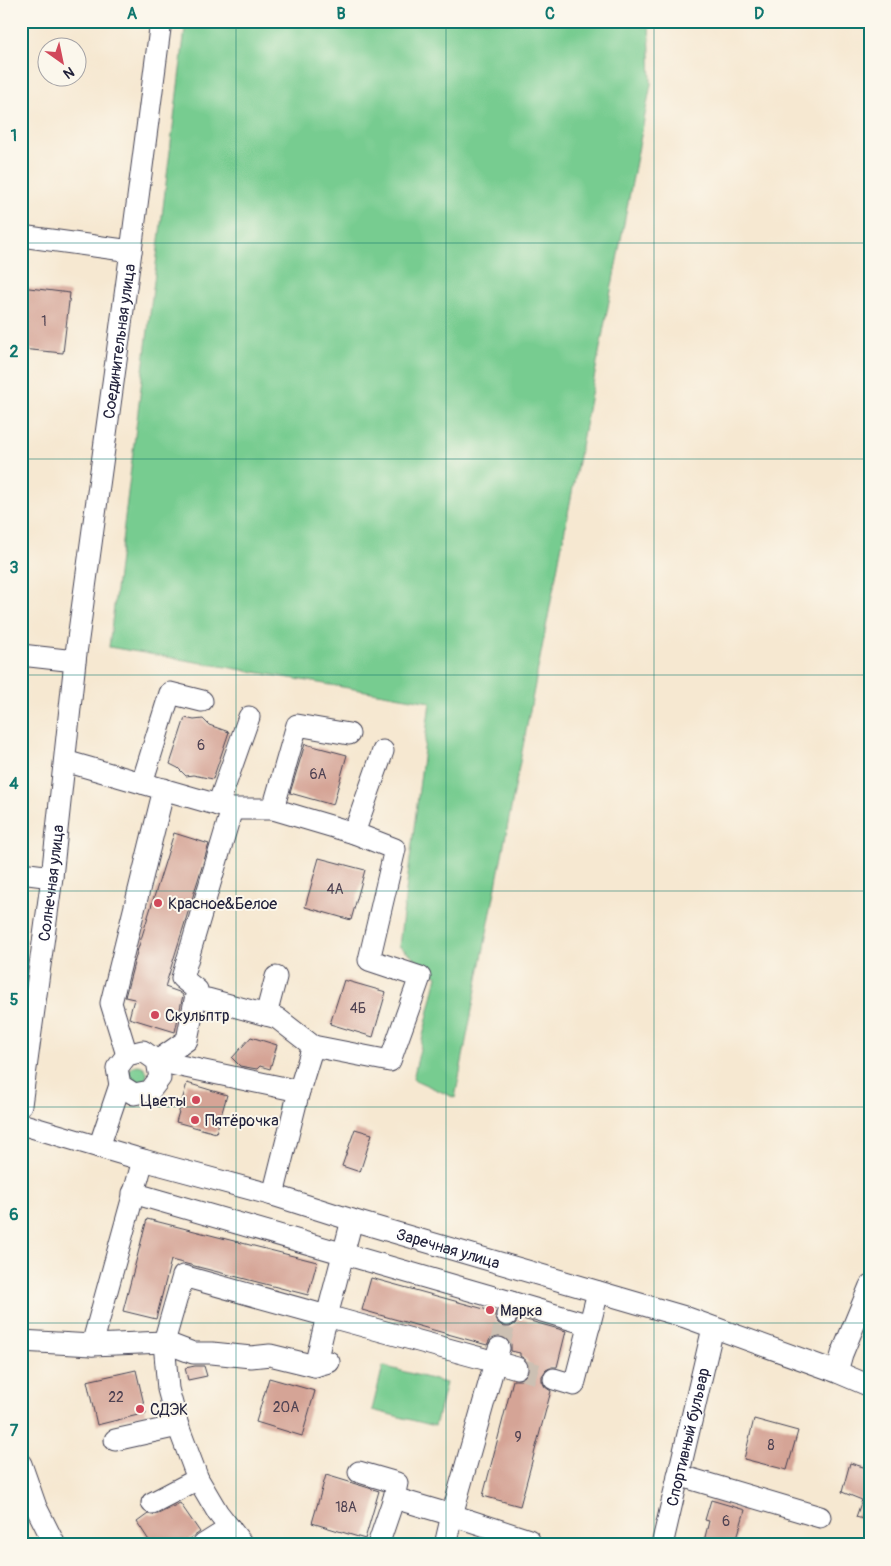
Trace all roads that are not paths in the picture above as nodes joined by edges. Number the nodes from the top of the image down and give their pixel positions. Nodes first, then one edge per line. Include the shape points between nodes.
1 (161, 21) edge
2 (21, 236) edge
3 (131, 251) junction
4 (21, 655) edge
5 (75, 661) junction
6 (202, 701) dead end
7 (249, 717) dead end
8 (349, 734) dead end
9 (383, 751) dead end
10 (65, 761) junction
11 (142, 783) junction
12 (164, 789) junction
13 (225, 806) junction
14 (273, 809) junction
15 (354, 833) junction
16 (21, 873) edge
17 (52, 878) junction
18 (276, 977) dead end
19 (208, 1000) dead end
20 (266, 1015) junction
21 (313, 1046) junction
22 (126, 1055) junction
23 (157, 1061) junction
24 (120, 1085) junction
25 (299, 1091) junction
26 (21, 1105) edge
27 (21, 1124) edge
28 (99, 1147) junction
29 (143, 1160) junction
30 (134, 1193) junction
31 (273, 1195) junction
32 (352, 1220) junction
33 (344, 1254) junction
34 (870, 1286) edge
35 (598, 1292) junction
36 (327, 1316) junction
37 (590, 1325) junction
38 (712, 1328) junction
39 (21, 1341) edge
40 (164, 1342) junction
41 (92, 1345) junction
42 (497, 1355) junction
43 (517, 1368) tunnel mouth
44 (837, 1372) junction
45 (554, 1379) tunnel mouth
46 (870, 1386) edge
47 (178, 1426) junction
48 (116, 1440) dead end
49 (21, 1464) edge
50 (358, 1472) dead end
51 (678, 1475) junction
52 (198, 1479) junction
53 (394, 1498) junction
54 (152, 1503) dead end
55 (452, 1515) junction
56 (820, 1517) dead end
57 (230, 1528) junction
58 (55, 1545) edge
59 (203, 1545) edge
60 (244, 1545) edge
61 (378, 1545) edge
62 (445, 1545) edge
63 (527, 1545) edge
64 (662, 1545) edge

1 - 3 street, Соединительная улица
2 - 3 street
3 - 5 street, Соединительная улица
4 - 5 street
5 - 10 street, Солнечная улица
6 - 11 street via 170,693
7 - 13 street
8 - 14 street via 297,725
9 - 15 street
10 - 11 street
10 - 17 street, Солнечная улица
11 - 12 street
12 - 13 street
12 - 22 street via 111,1003
13 - 14 street
13 - 23 street via 182,978 198,990 187,1040
14 - 15 street
15 - 21 street via 396,850 368,960 420,977 390,1060
16 - 17 street
17 - 26 street, Солнечная улица
18 - 20 street
19 - 20 street
20 - 21 street via 277,1018
21 - 25 street
22 - 23 street via 143,1052
22 - 24 street via 117,1068
23 - 24 street via 160,1078 150,1091 134,1094
23 - 25 street
24 - 28 street
25 - 31 street
27 - 28 street, Заречная улица
28 - 29 street, Заречная улица
29 - 30 street
29 - 31 street, Заречная улица
30 - 33 street
30 - 41 street
31 - 32 street, Заречная улица
32 - 33 street
32 - 35 street, Заречная улица
33 - 36 street
33 - 37 street via 509,1308
34 - 44 street
35 - 37 street
35 - 38 street, Заречная улица
36 - 40 street via 322,1364 270,1355 193,1353
36 - 40 street via 183,1276
36 - 42 street
37 - 45 street via 574,1384
38 - 44 street, Заречная улица
38 - 51 street, Спортивный бульвар
39 - 41 street
40 - 41 street
40 - 47 street via 168,1389
42 - 43 street
42 - 55 street
44 - 46 street, Заречная улица
47 - 48 street
47 - 52 street
49 - 58 street via 36,1507
50 - 53 street via 397,1483
51 - 56 street
51 - 64 street, Спортивный бульвар
52 - 54 street
52 - 57 street
53 - 55 street
53 - 61 street
55 - 62 street
55 - 63 street via 528,1540
57 - 59 street
57 - 60 street

